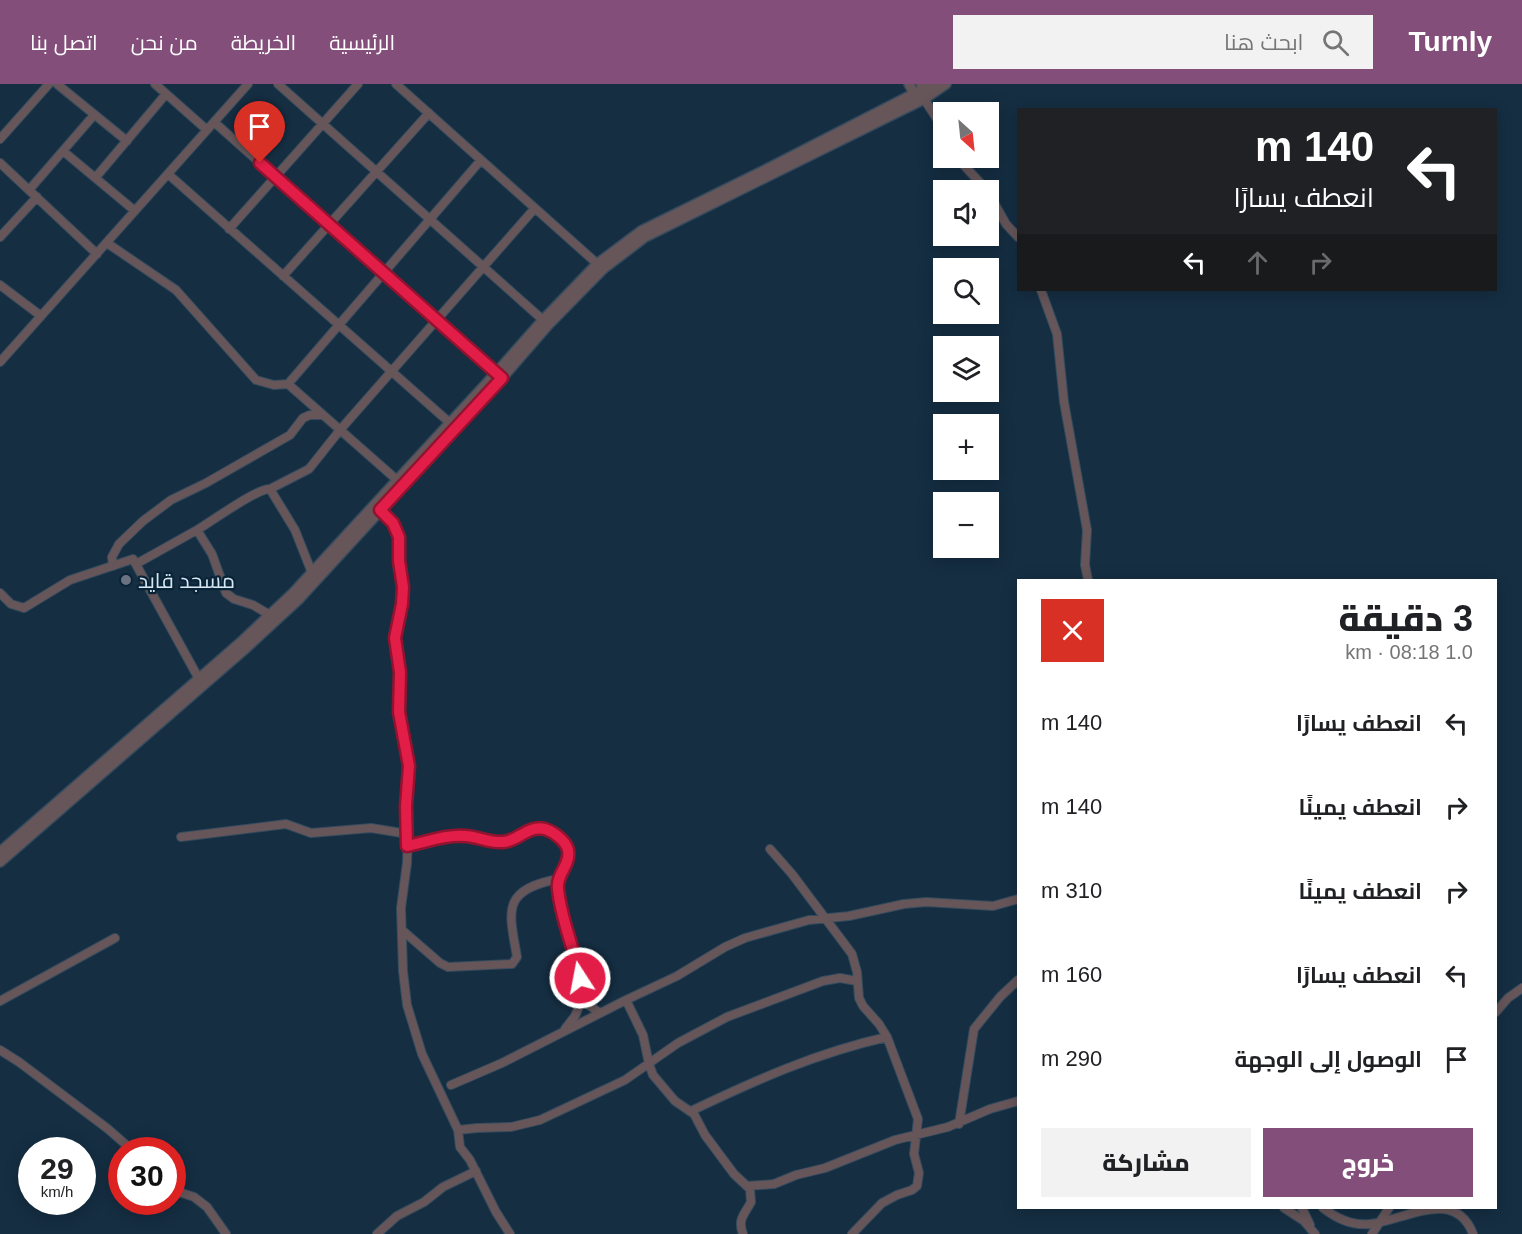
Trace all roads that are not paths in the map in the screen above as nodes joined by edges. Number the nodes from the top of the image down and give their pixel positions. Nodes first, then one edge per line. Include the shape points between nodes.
1 (49, 84) edge
2 (57, 84) edge
3 (155, 84) edge
4 (278, 84) edge
5 (358, 84) edge
6 (396, 84) edge
7 (908, 84) edge
8 (933, 84) edge
9 (946, 84) edge
10 (244, 85) edge
11 (921, 92) edge
12 (166, 94) junction
13 (895, 105) junction
14 (933, 112) edge
15 (429, 113) junction
16 (94, 115) junction
17 (214, 122) junction
18 (323, 124) junction
19 (207, 130) junction
20 (0, 139) edge
21 (127, 141) junction
22 (63, 151) junction
23 (481, 160) junction
24 (0, 163) edge
25 (966, 168) edge
26 (376, 171) junction
27 (168, 174) junction
28 (276, 176) junction
29 (96, 177) junction
30 (978, 180) edge
31 (29, 190) junction
32 (37, 197) junction
33 (535, 208) junction
34 (135, 211) junction
35 (999, 212) edge
36 (430, 219) junction
37 (329, 224) junction
38 (229, 229) junction
39 (1017, 236) edge
40 (0, 237) edge
41 (107, 243) junction
42 (97, 254) junction
43 (600, 266) junction
44 (484, 267) junction
45 (383, 272) junction
46 (283, 276) junction
47 (0, 285) edge
48 (1041, 291) edge
49 (41, 316) junction
50 (437, 320) junction
51 (543, 320) junction
52 (339, 325) junction
53 (0, 362) edge
54 (392, 372) junction
55 (499, 375) junction
56 (288, 384) junction
57 (323, 415) junction
58 (450, 423) junction
59 (340, 430) junction
60 (397, 480) junction
61 (270, 489) junction
62 (380, 510) junction
63 (197, 530) junction
64 (136, 564) junction
65 (113, 566) junction
66 (312, 573) junction
67 (1088, 579) edge
68 (0, 593) edge
69 (270, 615) junction
70 (199, 679) junction
71 (408, 834) junction
72 (181, 837) dead end
73 (407, 846) junction
74 (770, 849) dead end
75 (0, 852) edge
76 (0, 862) edge
77 (558, 879) junction
78 (1017, 899) edge
79 (826, 918) junction
80 (402, 930) junction
81 (115, 938) dead end
82 (857, 981) junction
83 (1017, 981) edge
84 (1522, 988) edge
85 (583, 997) junction
86 (626, 999) junction
87 (0, 1001) edge
88 (1497, 1011) edge
89 (600, 1013) junction
90 (562, 1032) junction
91 (886, 1037) junction
92 (0, 1050) edge
93 (649, 1064) junction
94 (451, 1085) dead end
95 (1017, 1101) edge
96 (691, 1111) junction
97 (959, 1124) junction
98 (458, 1130) junction
99 (916, 1134) junction
100 (117, 1137) edge
101 (476, 1170) junction
102 (747, 1186) junction
103 (186, 1194) edge
104 (1285, 1209) edge
105 (1302, 1209) edge
106 (1324, 1209) edge
107 (1388, 1209) edge
108 (1379, 1222) junction
109 (1313, 1231) edge
110 (226, 1234) edge
111 (377, 1234) edge
112 (510, 1234) edge
113 (743, 1234) edge
114 (852, 1234) edge
115 (1372, 1234) edge
116 (1473, 1234) edge

1 - 20 street
2 - 16 street
3 - 12 street
4 - 18 street
5 - 18 street
6 - 15 street
7 - 11 street
7 - 13 street
8 - 11 street
9 - 11 street
10 - 17 street
11 - 13 street
11 - 14 street
11 - 43 street via 645,237
12 - 19 street
12 - 21 street
13 - 43 street via 641,231
15 - 23 street
15 - 26 street
16 - 21 street
16 - 22 street
17 - 19 street
17 - 28 street
18 - 26 street
18 - 28 street
19 - 27 street
21 - 29 street
22 - 29 street
22 - 31 street
23 - 33 street
23 - 36 street
24 - 31 street
25 - 30 street
26 - 36 street
26 - 37 street
27 - 34 street
27 - 38 street
28 - 37 street
28 - 38 street
29 - 34 street
31 - 32 street
32 - 40 street
32 - 42 street
33 - 43 street
33 - 44 street
34 - 41 street
35 - 39 street
36 - 44 street
36 - 45 street
37 - 45 street
37 - 46 street
38 - 46 street
41 - 42 street
41 - 56 street via 176,290 256,380
42 - 49 street
43 - 51 street
43 - 55 street
44 - 50 street
44 - 51 street
45 - 50 street
45 - 52 street
46 - 52 street
47 - 49 street
48 - 67 street via 1058,334 1064,402 1087,530
49 - 53 street
50 - 54 street
50 - 55 street
51 - 55 street
52 - 54 street
52 - 56 street
54 - 58 street
54 - 59 street
55 - 58 street
55 - 62 street
56 - 57 street
57 - 59 street
57 - 65 street via 303,418 290,435 171,500 119,544 112,557
58 - 60 street
59 - 60 street
59 - 61 street via 309,469
60 - 66 street
61 - 63 street
61 - 66 street via 296,533
62 - 71 street via 393,523 400,544 403,596 395,638 400,672 399,712 409,766
62 - 76 street via 299,598 246,648
63 - 64 street
63 - 69 street via 212,554 225,593
64 - 65 street via 133,559
64 - 70 street
65 - 68 street via 70,580 24,608 11,604
66 - 69 street
69 - 70 street
70 - 75 street
71 - 72 street via 371,828 311,833 281,824
71 - 73 street
73 - 77 street via 461,836 508,842 530,830 544,829 557,836 568,850
73 - 80 street
74 - 79 street
77 - 80 street via 528,890 513,904 510,917 517,957 512,964 448,967
77 - 85 street via 563,921 575,950
78 - 79 street via 993,906 915,902
79 - 82 street via 856,962
79 - 86 street via 725,946 677,976
80 - 98 street via 411,1022
81 - 87 street
82 - 91 street via 863,1006
82 - 93 street via 831,979 744,1009 694,1034
83 - 97 street via 974,1029
84 - 88 street
85 - 89 street
85 - 90 street
86 - 89 street
86 - 93 street via 644,1035
89 - 90 street
90 - 94 street
91 - 96 street via 798,1062
91 - 99 street via 916,1112
92 - 100 street
93 - 96 street via 675,1101
93 - 98 street via 626,1080 540,1120 512,1127
95 - 97 street via 990,1108
96 - 102 street via 734,1174
97 - 99 street
98 - 101 street via 460,1147
99 - 102 street via 774,1184
99 - 114 street via 917,1186 882,1203
101 - 111 street via 397,1216
101 - 112 street
102 - 113 street via 752,1198 741,1218
103 - 110 street via 207,1207
104 - 109 street
105 - 109 street
106 - 108 street via 1352,1223
107 - 108 street
108 - 115 street
108 - 116 street via 1420,1211 1444,1210 1464,1218

